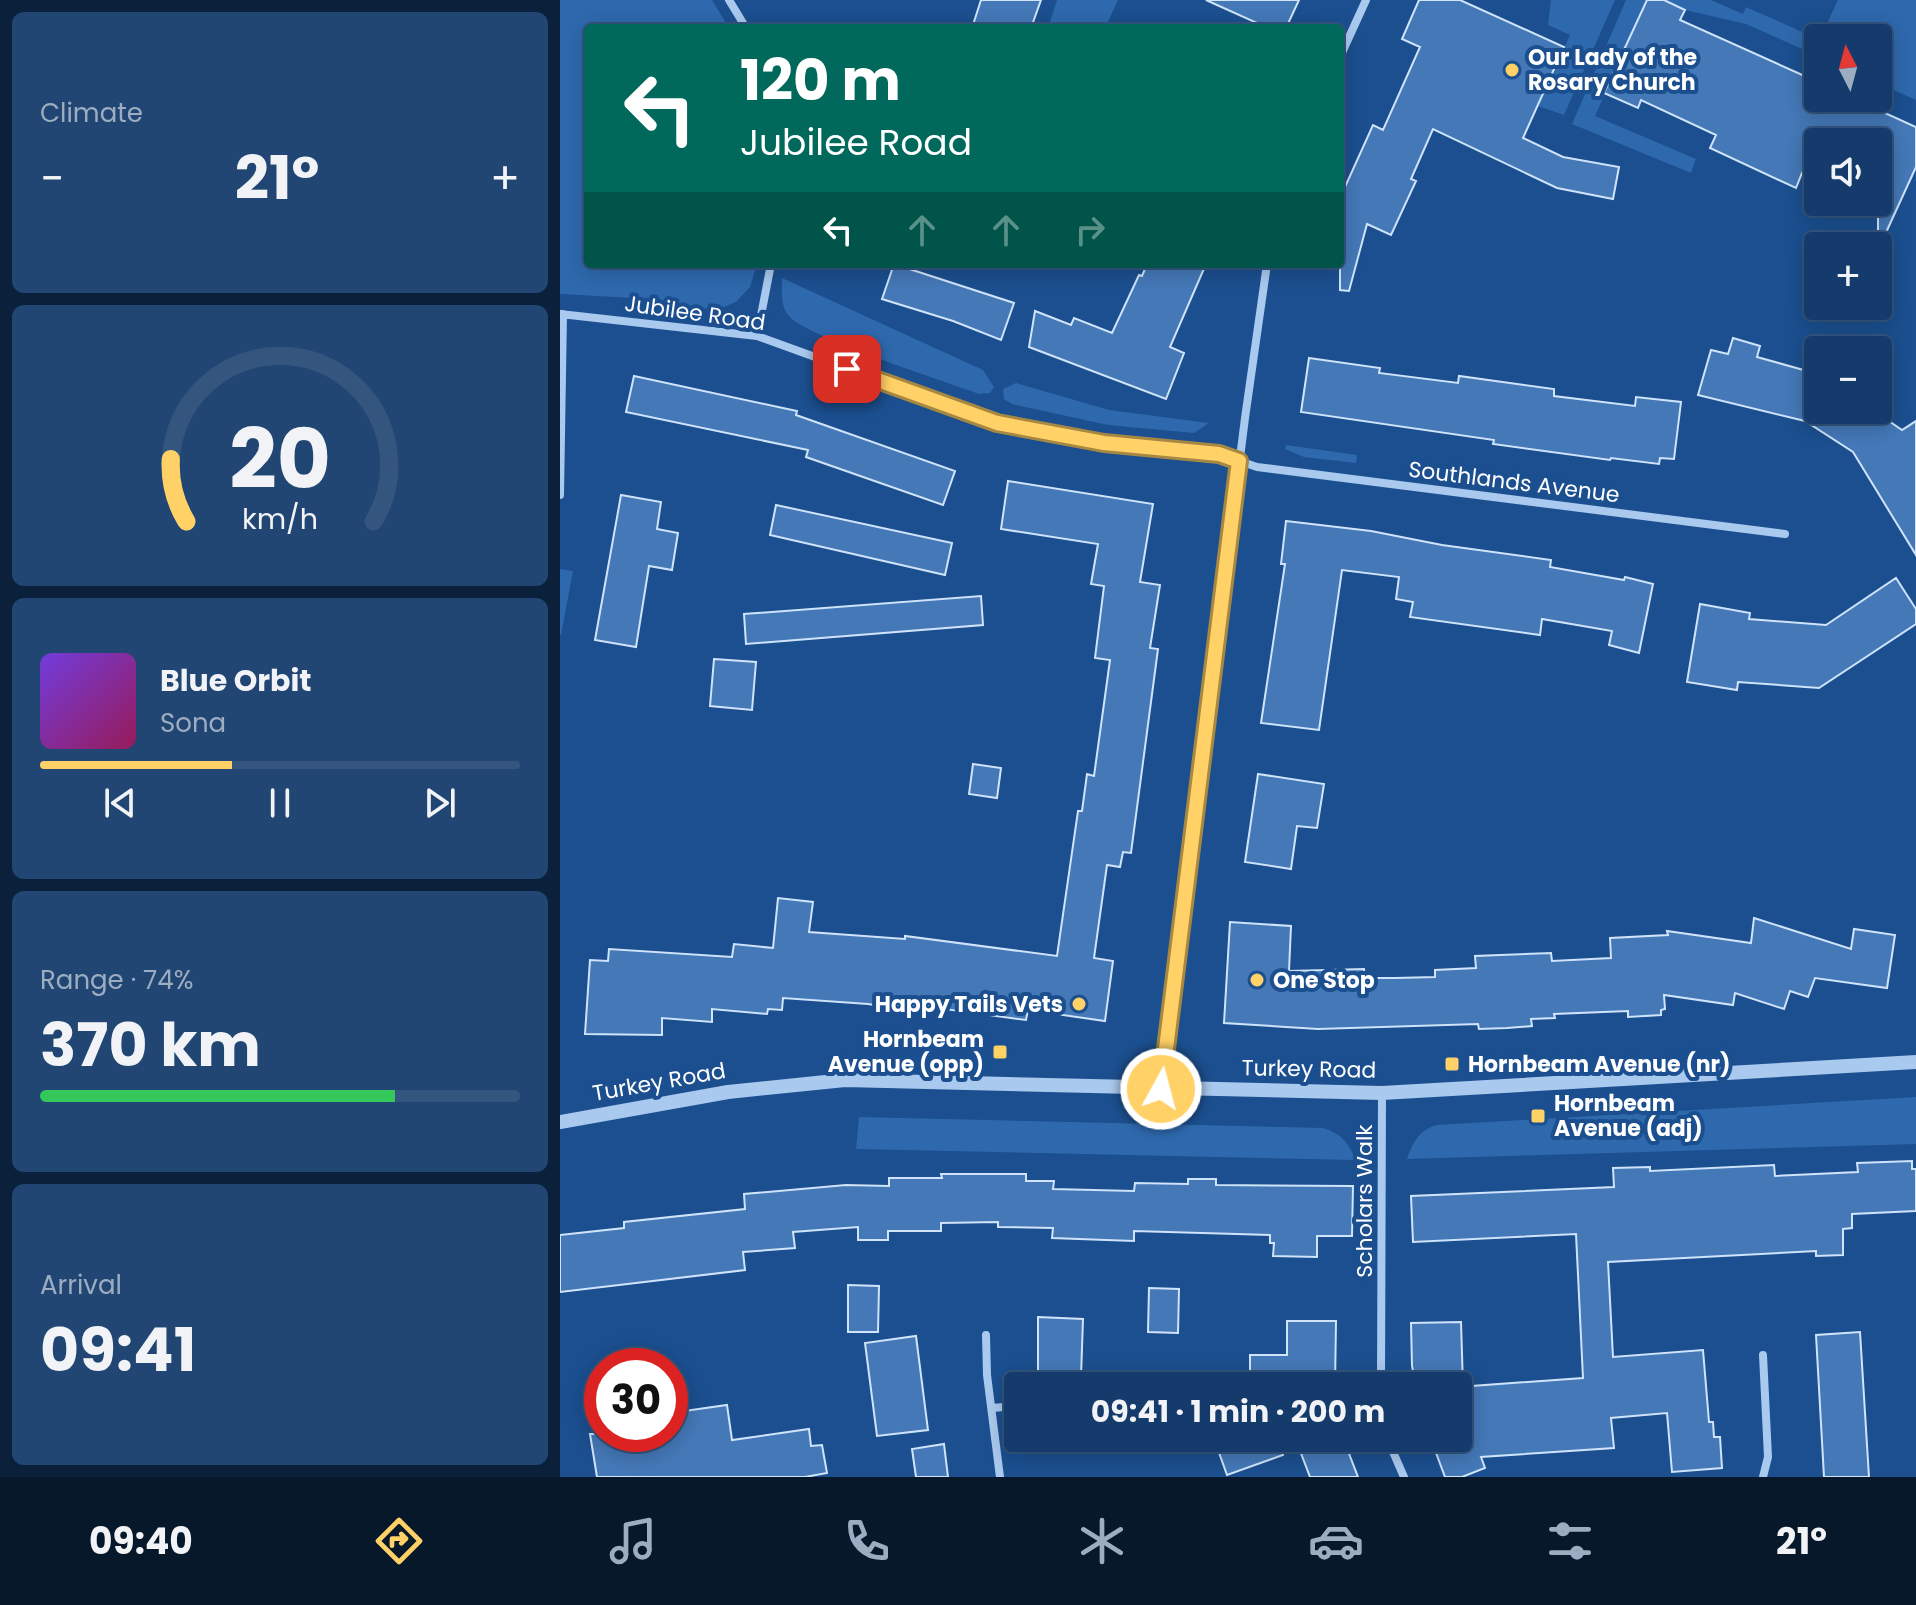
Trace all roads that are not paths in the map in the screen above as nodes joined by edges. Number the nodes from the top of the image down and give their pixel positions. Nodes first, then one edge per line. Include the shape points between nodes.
1 (729, 0) edge
2 (1366, 0) edge
3 (744, 24) edge
4 (1344, 48) edge
5 (770, 268) edge
6 (1266, 268) edge
7 (562, 314) edge
8 (757, 336) junction
9 (1239, 461) junction
10 (560, 495) edge
11 (1785, 534) dead end
12 (1916, 1062) edge
13 (1161, 1089) junction
14 (1382, 1093) junction
15 (560, 1122) edge
16 (986, 1335) dead end
17 (1763, 1355) dead end
18 (1381, 1372) edge
19 (1004, 1407) edge
20 (992, 1408) junction
21 (1393, 1452) edge
22 (1000, 1477) edge
23 (1404, 1477) edge
24 (1763, 1477) edge

1 - 3 street
2 - 4 street
5 - 8 street
6 - 9 street
7 - 8 street, Jubilee Road
7 - 10 street
8 - 9 street, Jubilee Road via 997,423
9 - 11 street, Southlands Avenue
9 - 13 street
12 - 14 street, Turkey Road
13 - 14 street, Turkey Road
13 - 15 street, Turkey Road via 845,1080 728,1092
14 - 18 street, Scholars Walk
16 - 20 street
17 - 24 street via 1768,1457
19 - 20 street
20 - 22 street
21 - 23 street

